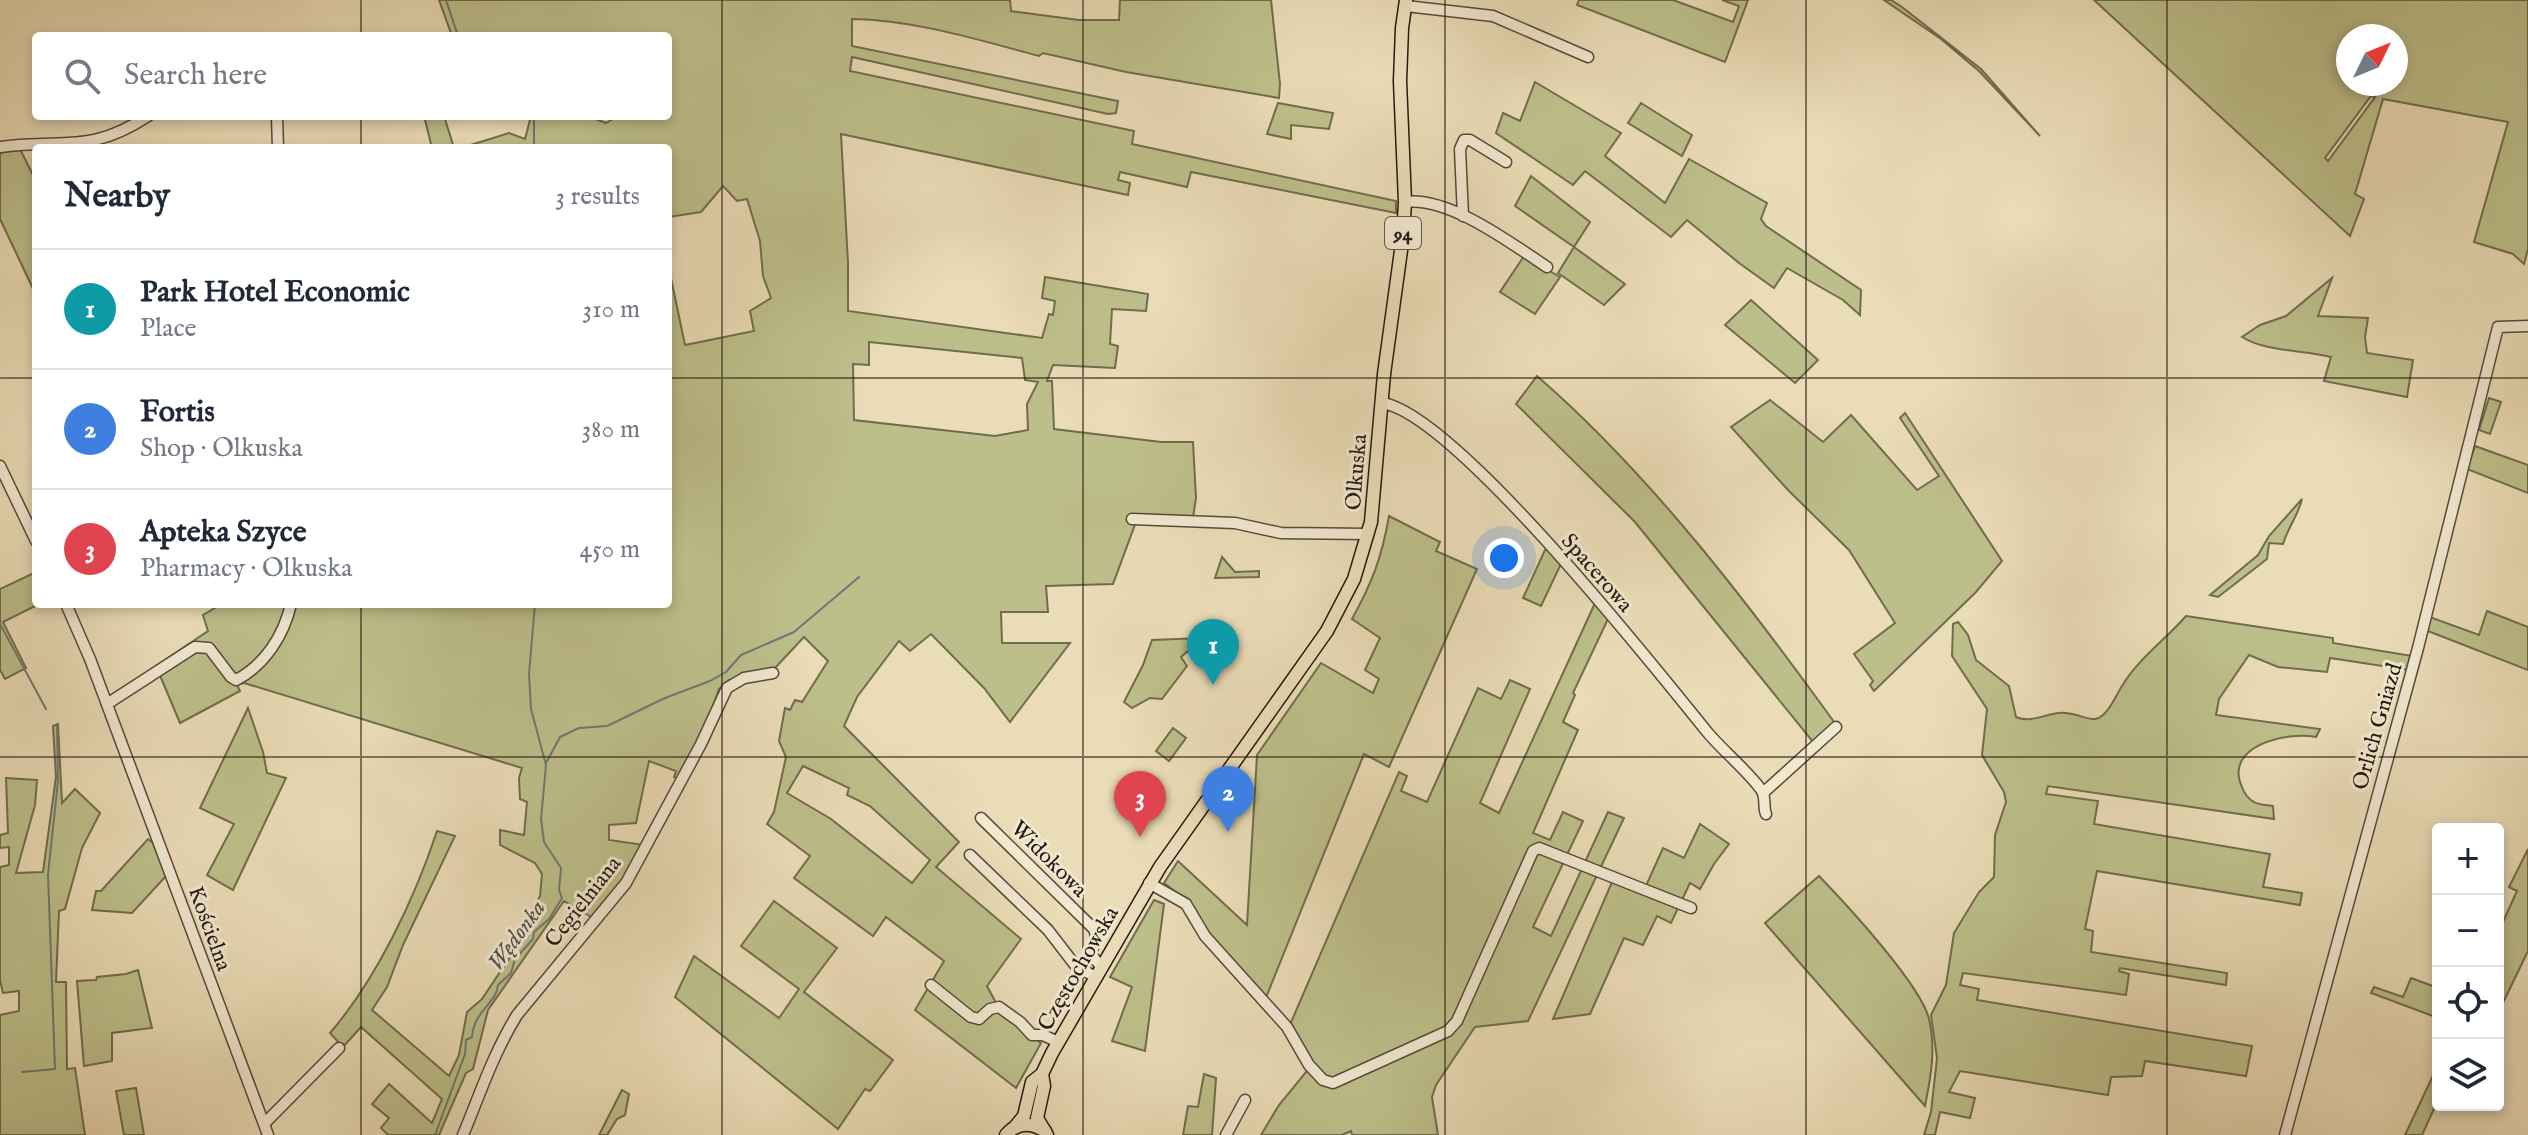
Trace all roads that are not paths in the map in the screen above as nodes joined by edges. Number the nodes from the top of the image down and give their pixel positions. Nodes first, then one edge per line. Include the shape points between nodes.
1 (1406, 3) edge
2 (1588, 57) dead end
3 (141, 120) edge
4 (277, 120) edge
5 (64, 144) edge
6 (278, 144) edge
7 (32, 145) edge
8 (0, 147) edge
9 (1506, 162) dead end
10 (1405, 202) junction
11 (1463, 216) junction
12 (1547, 267) dead end
13 (2528, 326) edge
14 (1382, 403) junction
15 (0, 466) edge
16 (1132, 519) dead end
17 (32, 533) edge
18 (1368, 534) junction
19 (68, 608) edge
20 (290, 608) edge
21 (773, 673) dead end
22 (107, 704) junction
23 (1836, 727) dead end
24 (1764, 795) junction
25 (1766, 814) dead end
26 (981, 818) dead end
27 (970, 855) dead end
28 (1149, 883) junction
29 (1691, 908) dead end
30 (1098, 972) junction
31 (931, 985) dead end
32 (1058, 1042) junction
33 (339, 1048) dead end
34 (1042, 1074) junction
35 (1245, 1100) dead end
36 (266, 1130) edge
37 (1010, 1131) edge
38 (1046, 1133) edge
39 (463, 1135) edge
40 (1226, 1135) edge
41 (2285, 1135) edge

1 - 2 street via 1493,16
1 - 10 main road, Olkuska / 94 via 1400,81
3 - 5 street via 85,143
4 - 6 street
7 - 8 street
9 - 11 street via 1466,138 1462,142
10 - 11 street
10 - 14 main road, Olkuska / 94
11 - 12 street
13 - 41 street, Orlich Gniazd via 2498,327 2418,648
14 - 18 main road, Olkuska / 94
14 - 24 street, Spacerowa via 1396,405 1425,425 1497,489
15 - 17 street
16 - 18 street via 1222,522 1281,533
18 - 28 main road, Olkuska / 94 via 1354,579 1327,631
19 - 22 street, Kościelna
20 - 22 street via 282,634 246,675 236,680 209,648 195,647
21 - 39 street, Cegielniana via 744,678 727,688 626,883 505,1034
22 - 36 street, Kościelna
23 - 24 street
24 - 25 street
26 - 30 street, Widokowa via 1094,929 1097,939 1090,954
27 - 30 street via 1048,930 1075,965
28 - 29 street via 1186,904 1205,936 1287,1027 1309,1065 1333,1083 1448,1031 1457,1021 1533,851 1539,848
28 - 30 main road, Częstochowska / 94
30 - 32 main road, Częstochowska / 94
31 - 32 street via 971,1017 979,1019 999,1007 1032,1035
32 - 34 main road, Częstochowska / 94
33 - 36 street
34 - 37 main road, Częstochowska / 94 via 1032,1082 1024,1116
34 - 38 main road, Częstochowska / 94 via 1037,1114
35 - 40 street
37 - 38 main road, 94 via 1031,1125

